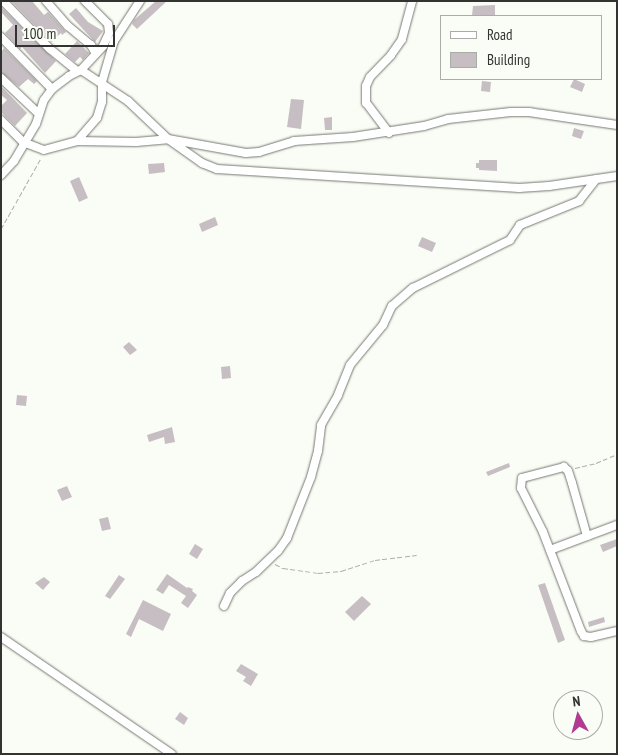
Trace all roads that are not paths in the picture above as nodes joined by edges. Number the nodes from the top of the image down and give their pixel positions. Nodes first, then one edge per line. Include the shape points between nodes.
1 (3, 1) edge
2 (46, 1) edge
3 (85, 1) edge
4 (140, 1) edge
5 (412, 1) edge
6 (1, 36) edge
7 (111, 40) junction
8 (96, 54) junction
9 (79, 71) junction
10 (1, 78) edge
11 (102, 82) junction
12 (52, 89) junction
13 (38, 112) junction
14 (1, 120) edge
15 (617, 125) edge
16 (388, 133) junction
17 (168, 139) junction
18 (78, 141) junction
19 (23, 142) junction
20 (1, 175) edge
21 (616, 175) edge
22 (596, 179) junction
23 (617, 525) edge
24 (587, 536) junction
25 (550, 550) junction
26 (224, 606) dead end
27 (617, 631) edge
28 (1, 637) edge
29 (172, 754) edge

1 - 9 street via 50,49
2 - 8 street via 91,45
3 - 7 street via 108,24
4 - 7 street
5 - 16 street via 402,39 366,86 366,103
6 - 12 street
7 - 8 street
7 - 11 street
8 - 9 street
9 - 11 street
9 - 12 street
10 - 13 street
11 - 17 street via 128,101
11 - 18 street via 100,110
12 - 13 street
13 - 19 street via 36,124
14 - 19 street
15 - 16 street via 511,112 448,119
16 - 17 street via 294,141 246,153
17 - 18 street
17 - 22 street via 202,163 218,169 519,188
18 - 19 street via 44,150
19 - 20 street via 14,161
21 - 22 street
22 - 26 street via 579,201 520,225 510,240 413,288 392,306 383,325 350,365 321,425 311,477 287,538 278,551 230,593
23 - 24 street
24 - 25 street
24 - 25 street via 568,471 559,467 522,478 520,482
25 - 27 street via 584,636 601,636
28 - 29 street

